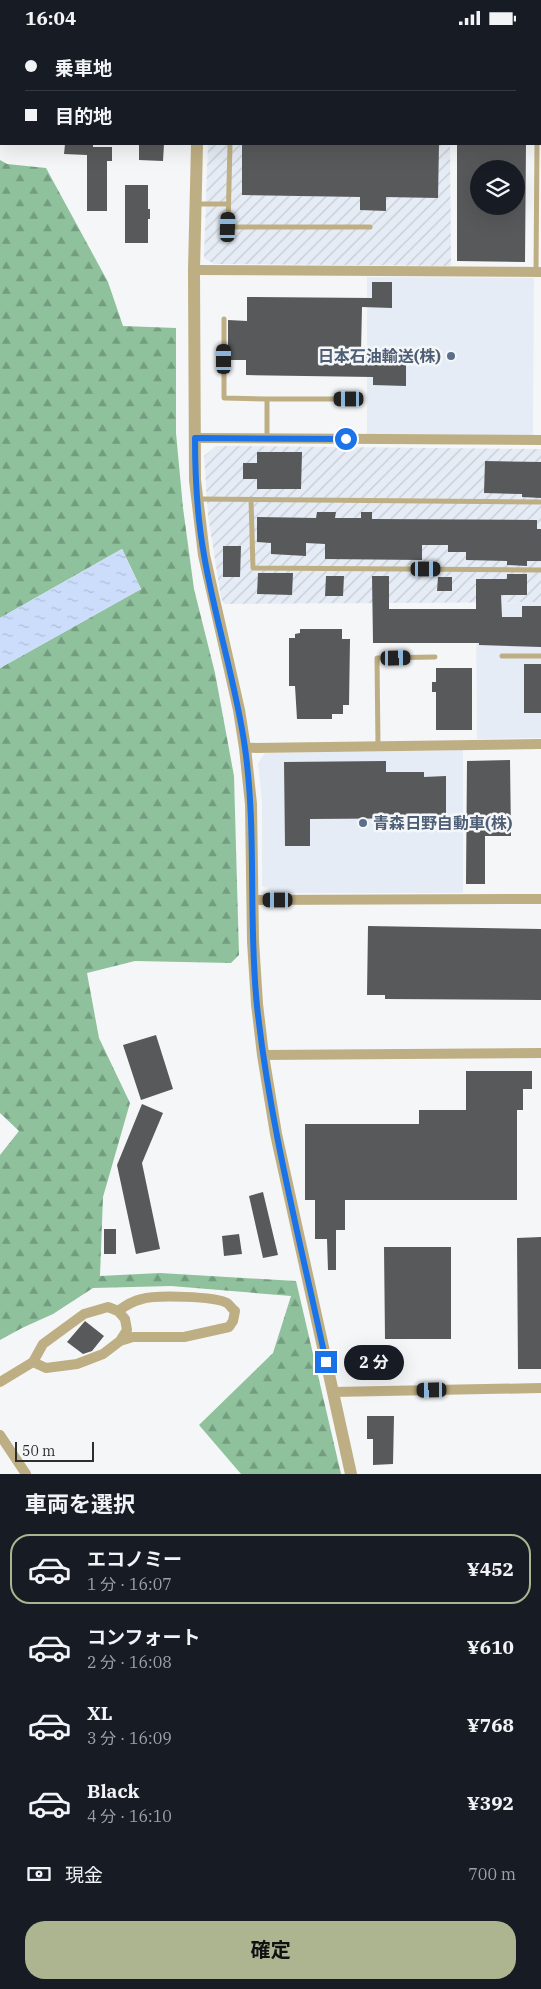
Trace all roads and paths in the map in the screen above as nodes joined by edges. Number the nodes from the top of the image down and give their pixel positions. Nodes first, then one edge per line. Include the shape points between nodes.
1 (196, 145) edge
2 (230, 145) edge
3 (537, 145) edge
4 (196, 204) junction
5 (228, 204) junction
6 (370, 227) dead end
7 (194, 271) junction
8 (538, 272) edge
9 (224, 319) dead end
10 (266, 399) junction
11 (349, 399) dead end
12 (195, 438) junction
13 (267, 439) junction
14 (541, 440) edge
15 (197, 499) junction
16 (251, 499) junction
17 (541, 502) edge
18 (541, 570) edge
19 (502, 656) dead end
20 (541, 656) edge
21 (435, 657) dead end
22 (541, 744) edge
23 (378, 746) junction
24 (245, 748) junction
25 (541, 899) edge
26 (253, 900) junction
27 (541, 1053) edge
28 (263, 1055) junction
29 (118, 1311) junction
30 (120, 1341) junction
31 (33, 1362) junction
32 (0, 1382) edge
33 (541, 1388) edge
34 (333, 1392) junction
35 (0, 1435) edge
36 (26, 1474) edge
37 (351, 1474) edge

1 - 4 street
2 - 5 lane
3 - 8 lane
4 - 5 lane
4 - 7 street
5 - 6 lane via 228,227
7 - 8 street
7 - 12 street
9 - 10 lane via 224,398
10 - 11 lane
10 - 13 lane
12 - 13 street
12 - 15 street
13 - 14 street
15 - 16 lane
15 - 24 street via 204,555
16 - 17 lane
16 - 18 lane via 253,568
19 - 20 lane
21 - 23 lane via 377,658
22 - 23 street
23 - 24 street
24 - 26 street via 251,804
25 - 26 street
26 - 28 street via 256,995
27 - 28 street
28 - 34 street via 276,1134
29 - 30 street via 125,1319 127,1330
29 - 30 street via 126,1304 143,1298 164,1297 226,1303 235,1311 229,1327 184,1337 133,1337
29 - 31 street via 108,1307 84,1314 43,1344
30 - 31 street via 103,1354 77,1364 46,1368
31 - 32 street
33 - 34 street
34 - 37 street
35 - 36 street

